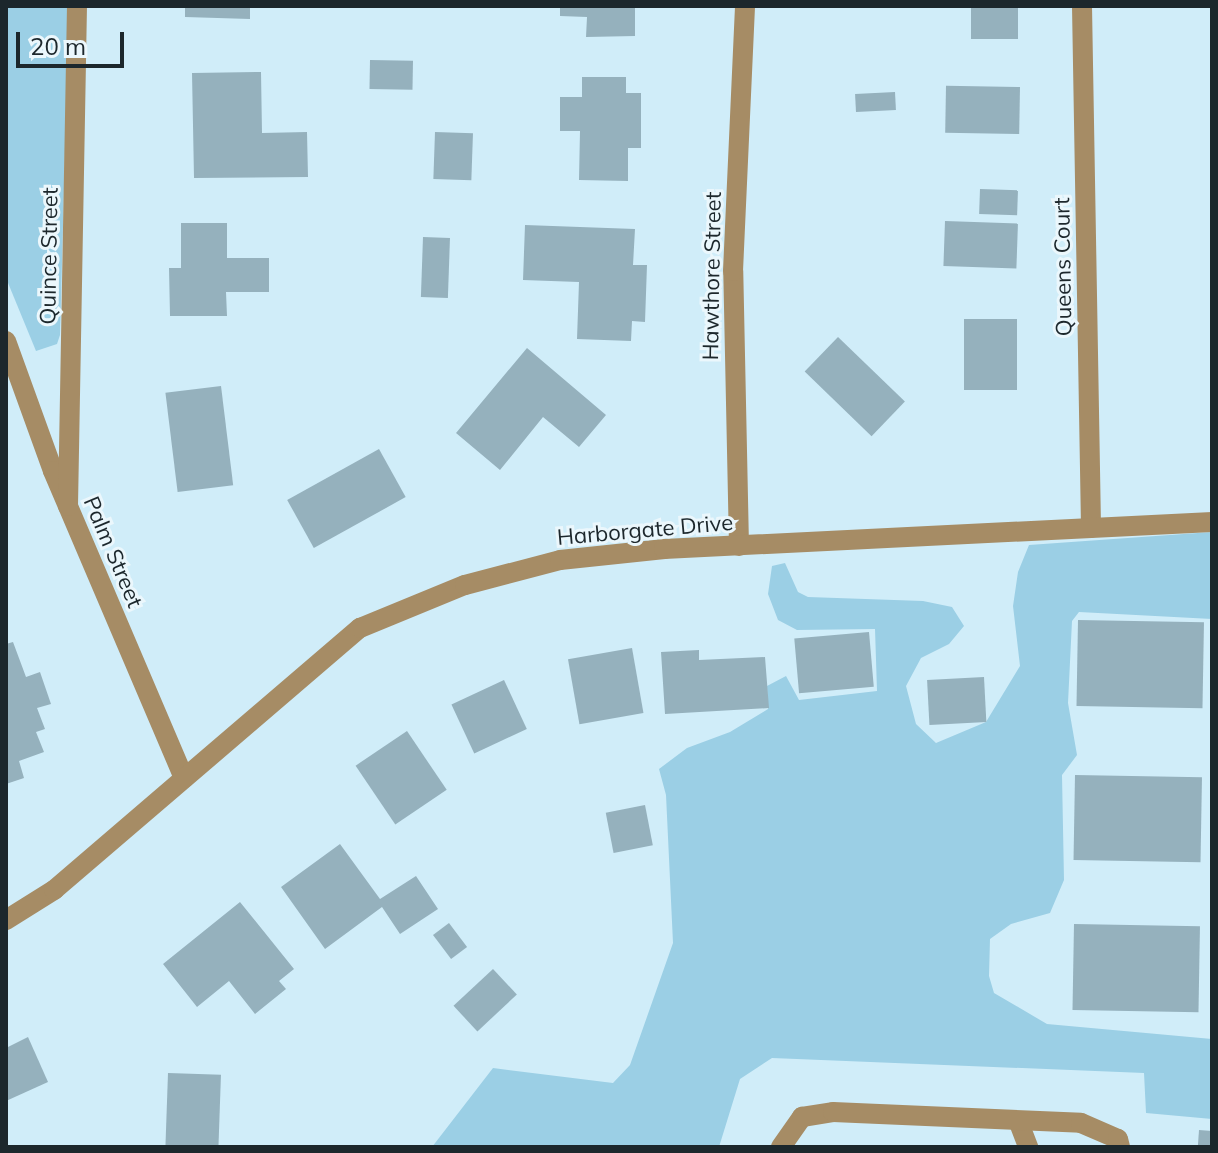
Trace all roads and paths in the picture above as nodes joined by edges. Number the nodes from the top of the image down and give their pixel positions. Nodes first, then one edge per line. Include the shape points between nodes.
1 (77, 6) edge
2 (745, 6) edge
3 (1082, 6) edge
4 (6, 341) edge
5 (68, 506) junction
6 (1212, 522) edge
7 (1091, 528) junction
8 (739, 546) junction
9 (184, 778) junction
10 (6, 920) edge
11 (1019, 1123) junction
12 (781, 1147) edge
13 (1028, 1147) edge
14 (1120, 1147) edge

1 - 5 street, Quince Street
2 - 8 street, Hawthore Street via 733,271
3 - 7 street, Queens Court
4 - 5 street, Palm Street
5 - 9 street, Palm Street
6 - 7 street, Harborgate Drive
7 - 8 street, Harborgate Drive
8 - 9 street, Harborgate Drive via 560,560 465,585 360,628
9 - 10 street, Harborgate Drive via 54,890
11 - 12 street via 833,1112 802,1117
11 - 13 street
11 - 14 street via 1081,1123 1118,1139

